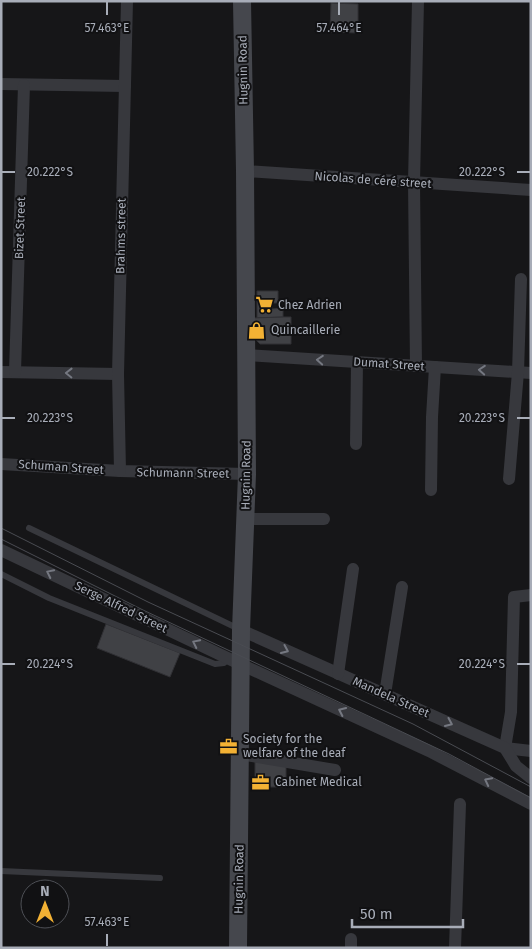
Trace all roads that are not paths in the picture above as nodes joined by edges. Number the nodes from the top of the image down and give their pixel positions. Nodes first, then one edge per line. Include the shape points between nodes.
1 (127, 1) edge
2 (242, 1) edge
3 (418, 1) edge
4 (1, 84) edge
5 (24, 85) junction
6 (125, 86) junction
7 (245, 171) junction
8 (414, 182) junction
9 (531, 190) edge
10 (521, 279) dead end
11 (247, 356) junction
12 (357, 362) junction
13 (416, 366) junction
14 (434, 367) junction
15 (1, 372) edge
16 (15, 372) junction
17 (524, 373) edge
18 (118, 374) junction
19 (356, 444) dead end
20 (1, 464) edge
21 (120, 471) junction
22 (247, 474) junction
23 (509, 479) dead end
24 (431, 490) dead end
25 (246, 519) junction
26 (324, 519) dead end
27 (29, 528) dead end
28 (1, 550) edge
29 (353, 569) dead end
30 (1, 574) edge
31 (402, 586) dead end
32 (531, 595) edge
33 (241, 630) junction
34 (234, 661) junction
35 (338, 674) junction
36 (385, 694) junction
37 (505, 748) junction
38 (531, 751) edge
39 (240, 754) junction
40 (335, 770) dead end
41 (531, 778) edge
42 (460, 804) dead end
43 (531, 804) edge
44 (1, 871) edge
45 (160, 878) dead end
46 (238, 948) edge
47 (455, 948) edge

1 - 6 street, Brahms street
2 - 7 street, Hugnin Road
3 - 8 street
4 - 5 street
5 - 6 street
5 - 16 street, Bizet Street
6 - 18 street, Brahms street
7 - 8 street, Nicolas de céré street
7 - 11 street, Hugnin Road
8 - 9 street, Nicolas de céré street
8 - 13 street
10 - 17 street
12 -> 11 street, Dumat Street
11 - 22 street, Hugnin Road
12 - 13 street, Dumat Street
12 - 19 street
13 - 14 street, Dumat Street
17 -> 14 street, Dumat Street
14 - 24 street
15 - 16 street
18 -> 16 street
17 - 23 street
18 - 21 street, Brahms street
20 - 21 street, Schuman Street
21 - 22 street, Schumann Street
22 - 25 street, Hugnin Road
25 - 26 street
25 - 33 street, Hugnin Road
27 - 33 lane
34 -> 28 street, Serge Alfred Street
29 - 35 street
30 - 34 lane via 49,598 215,664
31 - 36 street
32 - 37 street via 514,597 511,712
33 - 34 street, Hugnin Road
33 -> 35 street, Mandela Street
34 - 39 street, Hugnin Road
43 -> 34 street, Serge Alfred Street via 429,751
35 - 36 street, Mandela Street
36 -> 37 street, Mandela Street
37 - 38 street
37 - 41 street via 516,766
39 - 40 street
39 - 46 street, Hugnin Road
42 - 47 street
44 - 45 lane

